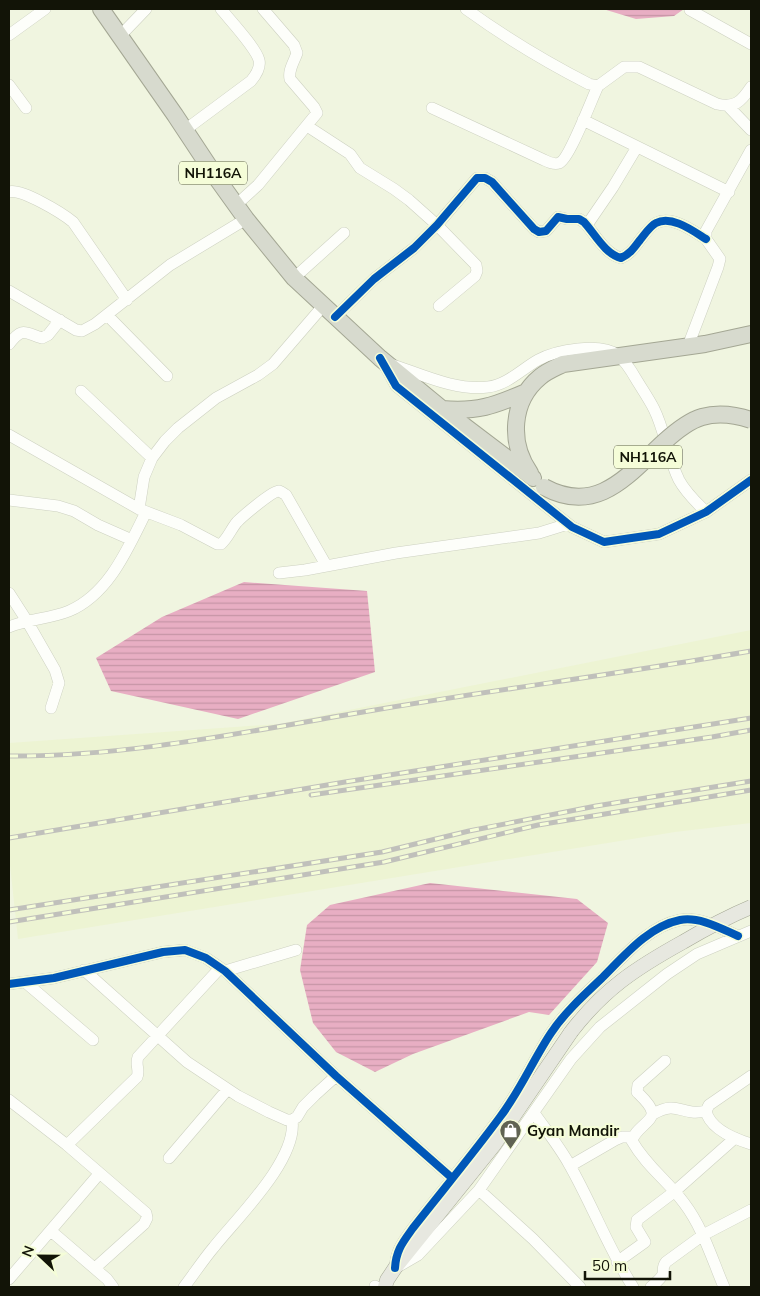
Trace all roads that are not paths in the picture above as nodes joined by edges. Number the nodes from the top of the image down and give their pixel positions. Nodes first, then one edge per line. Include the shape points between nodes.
1 (45, 9) edge
2 (101, 9) edge
3 (146, 9) edge
4 (221, 9) edge
5 (263, 9) edge
6 (466, 9) edge
7 (690, 10) dead end
8 (9, 35) edge
9 (121, 35) junction
10 (751, 44) edge
11 (9, 85) edge
12 (598, 86) junction
13 (751, 87) edge
14 (728, 106) junction
15 (26, 108) dead end
16 (432, 108) dead end
17 (583, 120) junction
18 (306, 126) junction
19 (186, 130) junction
20 (751, 130) edge
21 (637, 146) junction
22 (751, 150) edge
23 (748, 164) edge
24 (9, 192) edge
25 (728, 192) junction
26 (236, 205) junction
27 (246, 219) junction
28 (437, 225) junction
29 (587, 225) junction
30 (344, 232) dead end
31 (706, 239) junction
32 (294, 278) junction
33 (9, 291) edge
34 (127, 300) junction
35 (439, 306) dead end
36 (329, 312) junction
37 (107, 315) junction
38 (60, 320) junction
39 (751, 334) edge
40 (9, 344) edge
41 (688, 346) junction
42 (618, 355) junction
43 (384, 361) junction
44 (167, 376) dead end
45 (81, 391) dead end
46 (526, 392) junction
47 (442, 409) junction
48 (751, 420) edge
49 (9, 435) edge
50 (152, 458) junction
51 (751, 480) edge
52 (538, 482) junction
53 (9, 500) edge
54 (142, 510) junction
55 (706, 512) junction
56 (568, 524) junction
57 (132, 540) junction
58 (326, 566) junction
59 (279, 573) dead end
60 (9, 593) edge
61 (28, 621) junction
62 (9, 627) edge
63 (52, 708) dead end
64 (751, 907) edge
65 (751, 932) edge
66 (738, 936) junction
67 (296, 950) dead end
68 (84, 970) junction
69 (222, 970) junction
70 (25, 982) junction
71 (9, 984) edge
72 (158, 1036) junction
73 (93, 1040) dead end
74 (665, 1061) dead end
75 (336, 1076) junction
76 (751, 1076) edge
77 (227, 1090) junction
78 (9, 1101) edge
79 (706, 1111) junction
80 (534, 1113) junction
81 (652, 1114) junction
82 (292, 1120) junction
83 (633, 1137) junction
84 (735, 1138) junction
85 (751, 1144) edge
86 (67, 1145) junction
87 (169, 1158) dead end
88 (570, 1166) junction
89 (99, 1174) junction
90 (452, 1178) junction
91 (479, 1190) junction
92 (674, 1192) junction
93 (751, 1210) edge
94 (51, 1231) junction
95 (703, 1235) junction
96 (617, 1262) junction
97 (95, 1268) junction
98 (395, 1268) junction
99 (9, 1279) edge
100 (379, 1286) edge
101 (113, 1287) edge
102 (184, 1287) edge
103 (580, 1287) edge
104 (633, 1287) edge
105 (651, 1287) edge
106 (724, 1287) edge

1 - 8 street
2 - 9 highway, NH116A
3 - 9 street
4 - 19 street via 255,51 259,60 258,72 251,81
5 - 18 street via 297,53 290,79 317,110 316,116
6 - 12 street via 542,60
7 - 10 street
9 - 19 highway, NH116A
11 - 15 street
12 - 14 street via 624,67 638,67 717,104
12 - 17 street
13 - 14 street via 739,102
14 - 20 street
16 - 17 street via 552,164 559,164 565,159
17 - 21 street
18 - 26 street via 258,185
18 - 28 street via 350,154 360,168 394,189
19 - 26 highway, NH116A
21 - 25 street
21 - 29 street
22 - 23 street
23 - 25 street
24 - 34 street via 19,192 62,213 73,222
25 - 31 street via 706,231
26 - 27 highway, NH116A
27 - 32 highway, NH116A
27 - 34 street via 170,266
28 - 29 street via 477,178 485,178 539,232 546,231 558,217 579,219
28 - 35 street via 478,271
28 - 36 street via 414,248
29 - 31 street via 608,251 621,258 629,254 656,223 668,220
30 - 32 street
31 - 41 street via 720,259
32 - 36 highway, NH116A
33 - 38 street
34 - 37 street
36 - 43 highway, NH116A
36 - 50 street via 273,364 196,412
37 - 38 street via 82,331
37 - 44 street
38 - 40 street via 42,338 24,331
39 - 41 highway
41 - 42 highway
42 - 43 street via 590,349 558,352 539,359 506,381 490,387 473,388 452,385
42 - 46 highway via 564,364 540,376
42 - 55 street via 654,409 678,478 686,492
43 - 47 highway, NH116A
43 - 56 street via 396,386
45 - 50 street
46 - 47 highway via 478,409
46 - 52 highway via 518,409 516,433 522,459
47 - 52 highway, NH116A
48 - 52 highway, NH116A, bridge via 717,414 687,423 625,478 595,495 565,496
49 - 54 street
50 - 54 street via 144,477
51 - 55 street
53 - 57 street via 58,506
54 - 57 street
54 - 58 street via 221,544 238,521 279,492 286,495
55 - 56 street via 659,534 604,542
56 - 58 street via 539,533
57 - 61 street via 111,574 91,597 70,611
58 - 59 street
60 - 61 street
61 - 62 street
61 - 63 street via 55,670 59,684
64 - 98 main road, bridge via 657,956 626,976 587,1012 494,1145
65 - 66 street
66 - 80 street via 697,954 666,974 600,1027 571,1059
66 - 90 street via 696,920 682,919 668,923 640,941 567,1012 550,1034 501,1116
67 - 69 street
68 - 69 street via 185,950 206,958
68 - 70 street
68 - 72 street
69 - 72 street
69 - 75 street
70 - 71 street
70 - 73 street
72 - 77 street via 187,1062
72 - 86 street via 138,1057 137,1077
74 - 81 street via 637,1089
75 - 82 street
75 - 90 street
76 - 79 street via 709,1105
77 - 82 street
77 - 87 street
78 - 86 street
79 - 81 street via 692,1114 671,1107
79 - 84 street via 718,1127
80 - 88 street
80 - 91 street
81 - 83 street
82 - 102 street via 287,1150 275,1170
83 - 88 street via 615,1140
83 - 92 street via 641,1156
84 - 85 street
84 - 92 street
86 - 89 street
88 - 96 street
89 - 94 street
89 - 97 street via 141,1208 147,1218 131,1237
90 - 98 street via 400,1247
91 - 98 street via 418,1255
91 - 103 street
92 - 95 street
92 - 96 street via 637,1220 636,1227 644,1242
93 - 95 street
94 - 97 street
94 - 99 street
95 - 105 street via 663,1265 663,1274
95 - 106 street
96 - 104 street
97 - 101 street
98 - 100 main road

